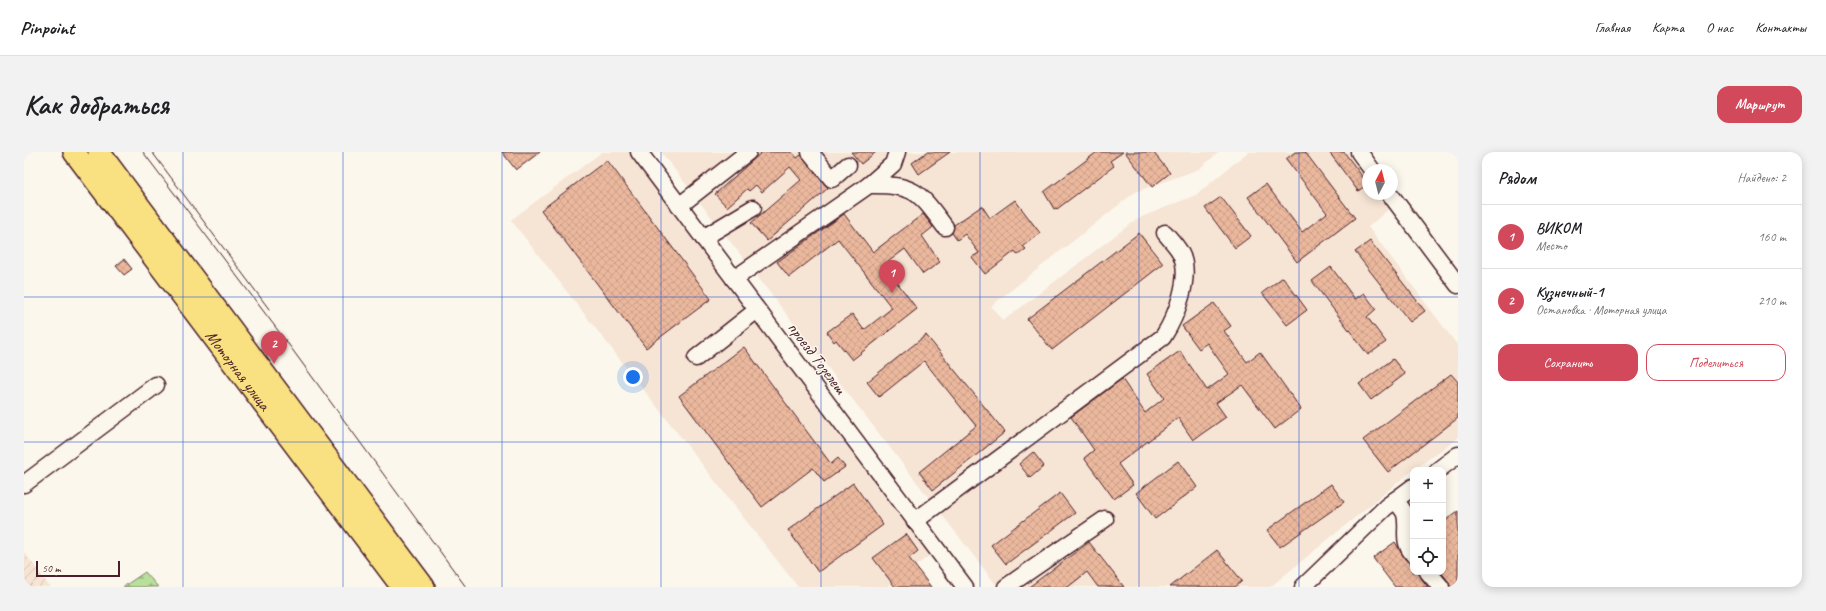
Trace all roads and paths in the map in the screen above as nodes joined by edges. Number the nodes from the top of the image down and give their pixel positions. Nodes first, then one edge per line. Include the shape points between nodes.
1 (74, 152) edge
2 (99, 152) edge
3 (639, 152) edge
4 (748, 152) edge
5 (810, 152) edge
6 (897, 152) edge
7 (1359, 152) edge
8 (1368, 164) edge
9 (848, 165) dead end
10 (869, 185) junction
11 (1394, 200) edge
12 (679, 206) junction
13 (752, 208) dead end
14 (945, 227) dead end
15 (1165, 233) dead end
16 (703, 238) junction
17 (734, 279) junction
18 (1458, 285) edge
19 (758, 310) junction
20 (696, 358) dead end
21 (156, 385) dead end
22 (1458, 456) edge
23 (1442, 467) edge
24 (24, 484) edge
25 (1410, 489) edge
26 (1395, 500) junction
27 (1105, 519) dead end
28 (915, 521) junction
29 (1410, 550) edge
30 (1431, 575) edge
31 (402, 587) edge
32 (424, 587) edge
33 (965, 587) edge
34 (1006, 587) edge
35 (1303, 587) edge
36 (1441, 587) edge

1 - 31 main road, Моторная улица
2 - 32 main road, Моторная улица
3 - 12 street, проезд Тозелеш
4 - 12 street
5 - 9 street via 832,178
6 - 10 street via 893,164
7 - 8 street
10 - 14 street via 908,188 923,198
10 - 17 street
11 - 18 street
12 - 16 street, проезд Тозелеш
13 - 16 street
15 - 28 street via 1181,253 1184,269 1181,296 1163,337
16 - 17 street, проезд Тозелеш
17 - 19 street, проезд Тозелеш
19 - 20 street
19 - 28 street, проезд Тозелеш
21 - 24 street
22 - 23 street
25 - 26 street
26 - 29 street via 1405,513 1405,536
26 - 35 street
27 - 34 street
28 - 33 street, проезд Тозелеш
30 - 36 street

